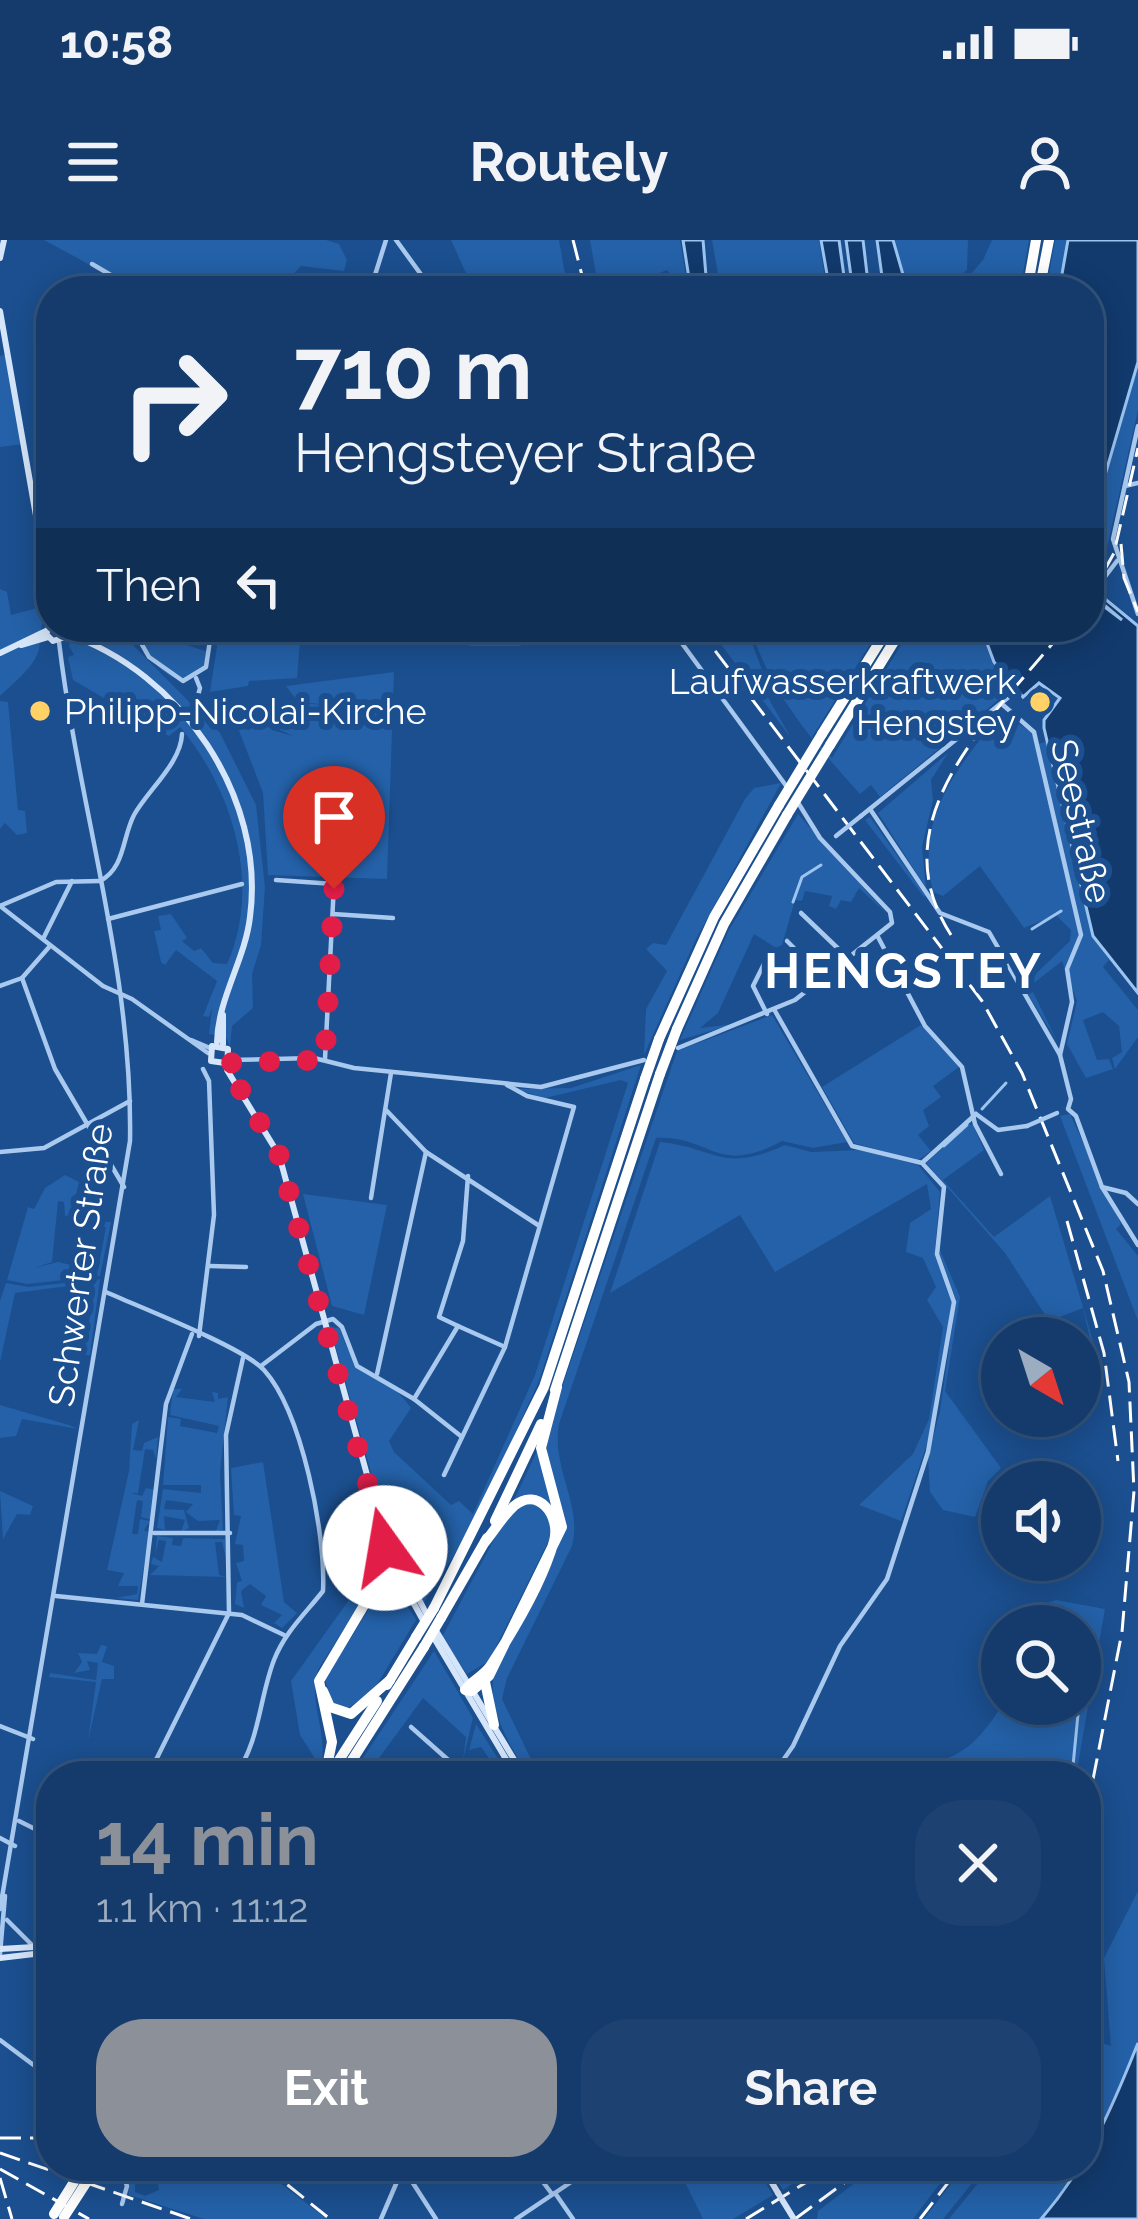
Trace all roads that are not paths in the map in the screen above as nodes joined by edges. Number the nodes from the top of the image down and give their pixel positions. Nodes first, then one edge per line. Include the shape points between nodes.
1 (4, 240) edge
2 (386, 240) edge
3 (397, 240) edge
4 (1036, 240) edge
5 (1048, 240) edge
6 (0, 258) edge
7 (92, 264) dead end
8 (112, 276) edge
9 (375, 276) edge
10 (422, 276) edge
11 (1030, 276) edge
12 (1042, 276) edge
13 (0, 311) edge
14 (1138, 426) edge
15 (1138, 483) edge
16 (1125, 486) junction
17 (36, 516) edge
18 (1118, 561) junction
19 (1104, 579) edge
20 (1138, 614) edge
21 (36, 636) edge
22 (58, 642) edge
23 (89, 642) edge
24 (140, 642) edge
25 (210, 642) edge
26 (681, 642) edge
27 (881, 642) edge
28 (893, 642) edge
29 (0, 652) edge
30 (196, 678) junction
31 (1015, 692) dead end
32 (1004, 705) junction
33 (195, 707) dead end
34 (182, 734) dead end
35 (826, 740) junction
36 (870, 809) junction
37 (783, 810) junction
38 (826, 844) junction
39 (276, 880) dead end
40 (72, 881) junction
41 (100, 881) junction
42 (242, 884) dead end
43 (0, 906) edge
44 (801, 913) dead end
45 (333, 914) junction
46 (393, 918) dead end
47 (108, 919) junction
48 (878, 938) junction
49 (44, 939) junction
50 (787, 941) dead end
51 (50, 946) junction
52 (766, 960) dead end
53 (850, 960) junction
54 (22, 978) junction
55 (825, 980) junction
56 (0, 986) edge
57 (120, 993) junction
58 (771, 1013) junction
59 (214, 1047) junction
60 (678, 1048) dead end
61 (1060, 1055) junction
62 (225, 1060) junction
63 (325, 1060) junction
64 (644, 1060) dead end
65 (203, 1069) dead end
66 (391, 1072) junction
67 (507, 1085) junction
68 (130, 1101) junction
69 (1068, 1109) junction
70 (387, 1112) junction
71 (976, 1114) junction
72 (87, 1124) junction
73 (0, 1152) edge
74 (426, 1152) junction
75 (922, 1163) junction
76 (1001, 1174) dead end
77 (468, 1176) junction
78 (124, 1186) junction
79 (1102, 1187) junction
80 (370, 1198) dead end
81 (1138, 1204) edge
82 (538, 1225) junction
83 (1138, 1245) edge
84 (210, 1266) junction
85 (246, 1267) dead end
86 (106, 1292) junction
87 (325, 1320) junction
88 (458, 1326) junction
89 (196, 1334) junction
90 (505, 1347) junction
91 (243, 1358) junction
92 (261, 1366) junction
93 (376, 1374) junction
94 (557, 1387) junction
95 (414, 1399) junction
96 (462, 1437) junction
97 (444, 1475) dead end
98 (372, 1493) junction
99 (154, 1533) junction
100 (230, 1533) junction
101 (485, 1543) junction
102 (385, 1548) junction
103 (399, 1572) junction
104 (379, 1580) junction
105 (56, 1597) junction
106 (142, 1604) junction
107 (229, 1613) junction
108 (438, 1613) junction
109 (285, 1636) junction
110 (420, 1642) junction
111 (390, 1680) junction
112 (485, 1682) junction
113 (468, 1689) junction
114 (494, 1725) junction
115 (0, 1726) edge
116 (411, 1727) dead end
117 (33, 1739) junction
118 (155, 1761) edge
119 (243, 1761) edge
120 (329, 1761) edge
121 (337, 1761) edge
122 (351, 1761) edge
123 (449, 1761) edge
124 (511, 1761) edge
125 (512, 1761) edge
126 (782, 1761) edge
127 (19, 1821) junction
128 (36, 1830) edge
129 (0, 1838) edge
130 (15, 1846) junction
131 (5, 1896) junction
132 (0, 1909) edge
133 (6, 1919) junction
134 (32, 1945) junction
135 (36, 1946) edge
136 (36, 1950) edge
137 (0, 1952) edge
138 (0, 2041) edge
139 (36, 2067) edge
140 (76, 2181) edge
141 (86, 2181) edge
142 (125, 2181) edge
143 (397, 2181) edge
144 (412, 2181) edge
145 (544, 2181) edge
146 (572, 2181) edge
147 (771, 2181) edge
148 (554, 2193) junction
149 (122, 2204) dead end
150 (58, 2217) edge
151 (381, 2219) edge
152 (436, 2219) edge
153 (516, 2219) edge
154 (573, 2219) edge
155 (794, 2219) edge

1 - 6 main road
2 - 9 street
3 - 10 street
4 - 11 highway
5 - 12 highway
7 - 8 street
13 - 17 main road
14 - 16 street
15 - 16 street
16 - 18 street via 1113,533
18 - 19 street
18 - 20 street
21 - 29 main road
22 - 41 street, Schwerter Straße
23 - 59 main road via 166,696 206,742 235,799 250,851 251,910
24 - 30 street via 168,675
25 - 30 street
26 - 38 street
27 - 35 highway
28 - 35 highway
30 - 33 street
31 - 32 street
32 - 36 street
32 - 61 street, Seestraße via 1033,729 1081,935 1067,969 1072,1002
34 - 41 street via 131,820 114,872
35 - 37 highway, bridge
36 - 38 street, bridge
36 - 61 street, Seestraße via 940,913 989,932
37 - 94 highway, bridge via 677,1029
37 - 108 highway, bridge via 714,917 659,1039 544,1387
38 - 48 street via 890,912 890,927
39 - 45 street via 329,881
40 - 41 street
40 - 43 street
40 - 49 street
41 - 47 street, Schwerter Straße
42 - 47 street
43 - 49 street
44 - 53 street
45 - 46 street
45 - 63 street
47 - 57 street, Schwerter Straße
48 - 53 street
48 - 71 street via 928,1031 962,1067
49 - 51 street
50 - 55 street
51 - 54 street
51 - 57 street
52 - 58 street via 753,986
53 - 55 street
54 - 56 street
54 - 72 street via 55,1069
55 - 58 street
57 - 59 street
57 - 68 street, Schwerter Straße
58 - 60 street
58 - 75 street via 851,1146
59 - 62 main road
59 - 62 main road
61 - 69 street, Seestraße
62 - 63 street
62 - 87 main road via 279,1155
63 - 66 street
64 - 67 street via 562,1085
65 - 84 street via 213,1147
66 - 67 street
66 - 70 street
67 - 82 street via 574,1107
68 - 72 street
68 - 78 street, Schwerter Straße
69 - 71 street, bridge via 998,1130
69 - 79 street, Seestraße
70 - 74 street
70 - 80 street
71 - 75 street
71 - 76 street
72 - 73 street via 44,1148
72 - 78 street
74 - 77 street
74 - 93 street
75 - 126 street via 944,1187 937,1253 954,1292 938,1414 887,1580 840,1646
77 - 82 street
77 - 88 street via 464,1241 439,1317
78 - 86 street, Schwerter Straße
79 - 81 street
79 - 83 street, Seestraße
82 - 90 street
84 - 85 street
84 - 89 street
86 - 89 street
86 - 105 street, Schwerter Straße
87 - 92 street
87 - 93 street via 340,1323 352,1359
87 - 98 main road
88 - 90 street
88 - 95 street
89 - 91 street
89 - 99 street via 166,1404
90 - 96 street
91 - 92 street
91 - 100 street via 226,1435
92 - 109 street via 286,1408 314,1499 323,1581 323,1592
93 - 95 street
94 - 101 highway
94 - 112 highway via 541,1448 562,1528
95 - 96 street
96 - 97 street
98 - 102 main road
98 - 103 main road
99 - 100 street
99 - 106 street
100 - 107 street
101 - 108 highway
101 - 113 highway via 526,1499 552,1513 555,1540 546,1560 491,1665
102 - 103 main road
102 - 104 highway
103 - 104 highway
103 - 111 highway via 378,1589 336,1653 324,1698 351,1714
103 - 113 main road
104 - 120 highway via 319,1681
105 - 106 street
105 - 117 street, Schwerter Straße
106 - 107 street
107 - 109 street
107 - 118 street
108 - 110 highway, bridge
109 - 119 street
110 - 111 highway
110 - 122 highway
111 - 121 highway
112 - 113 highway
112 - 114 highway
113 - 114 main road
113 - 124 main road
114 - 125 main road
115 - 117 street
116 - 123 street
117 - 127 street, Schwerter Straße
127 - 128 street
127 - 130 street, Schwerter Straße
129 - 130 street
130 - 131 street, Schwerter Straße
131 - 132 street, Schwerter Straße
131 - 133 street, Schwerter Straße
133 - 134 street
133 - 137 street, Schwerter Straße
134 - 135 main road
134 - 137 main road
136 - 137 main road
138 - 139 street
140 - 150 highway, bridge
141 - 150 highway, bridge
142 - 149 street
143 - 151 street
144 - 152 street
145 - 148 street
146 - 148 street
147 - 155 main road, bridge
148 - 153 street
148 - 154 street

